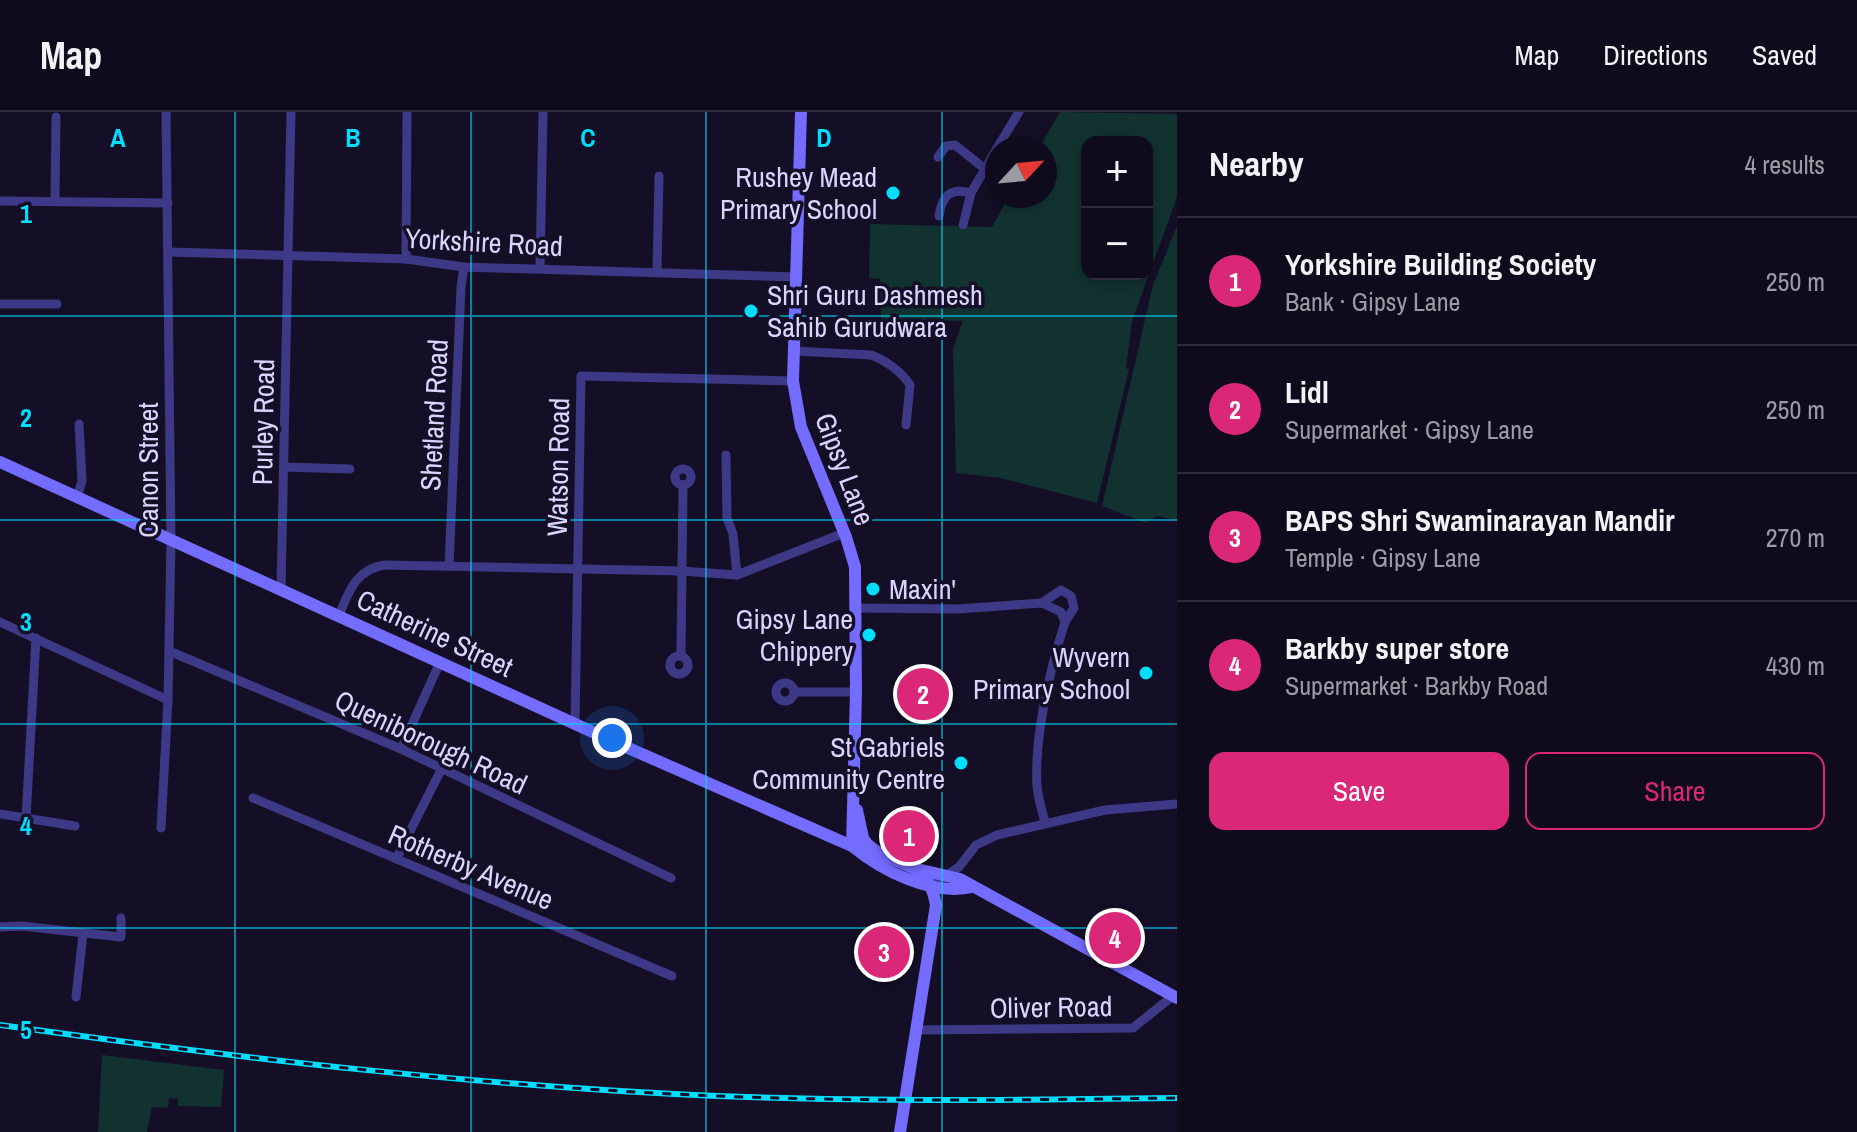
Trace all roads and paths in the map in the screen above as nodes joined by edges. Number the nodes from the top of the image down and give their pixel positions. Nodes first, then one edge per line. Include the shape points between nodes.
1 (166, 112) edge
2 (291, 112) edge
3 (407, 112) edge
4 (543, 112) edge
5 (801, 112) edge
6 (1019, 112) edge
7 (56, 117) dead end
8 (1004, 136) edge
9 (938, 157) dead end
10 (985, 169) joint
11 (659, 176) dead end
12 (971, 193) junction
13 (0, 201) edge
14 (55, 201) junction
15 (168, 203) junction
16 (939, 216) dead end
17 (963, 225) dead end
18 (169, 252) junction
19 (289, 256) junction
20 (406, 259) junction
21 (464, 267) junction
22 (540, 268) junction
23 (657, 271) junction
24 (796, 277) junction
25 (0, 304) edge
26 (57, 304) dead end
27 (793, 351) junction
28 (793, 381) junction
29 (79, 424) dead end
30 (906, 425) dead end
31 (726, 455) dead end
32 (0, 462) edge
33 (284, 467) junction
34 (350, 469) dead end
35 (683, 485) dead end
36 (77, 497) junction
37 (844, 533) junction
38 (171, 541) junction
39 (449, 566) junction
40 (578, 570) junction
41 (681, 571) junction
42 (737, 575) junction
43 (281, 589) junction
44 (1042, 603) junction
45 (856, 608) junction
46 (339, 615) junction
47 (0, 622) edge
48 (1065, 622) junction
49 (36, 638) junction
50 (169, 651) junction
51 (681, 655) dead end
52 (440, 662) junction
53 (794, 692) dead end
54 (856, 692) junction
55 (168, 700) junction
56 (575, 723) junction
57 (401, 749) junction
58 (441, 770) junction
59 (854, 796) junction
60 (253, 798) dead end
61 (1177, 804) edge
62 (0, 814) edge
63 (852, 817) junction
64 (26, 818) junction
65 (1045, 822) junction
66 (75, 826) dead end
67 (161, 828) dead end
68 (824, 834) junction
69 (852, 846) junction
70 (872, 849) junction
71 (396, 859) junction
72 (962, 864) junction
73 (917, 869) junction
74 (947, 875) junction
75 (671, 878) dead end
76 (932, 885) junction
77 (972, 887) junction
78 (957, 888) junction
79 (936, 905) junction
80 (121, 918) dead end
81 (0, 927) edge
82 (83, 934) junction
83 (672, 976) dead end
84 (1175, 996) edge
85 (76, 997) dead end
86 (917, 1030) junction
87 (900, 1132) edge

1 - 15 street, Canon Street
2 - 19 street, Purley Road
3 - 20 street
4 - 22 street
5 - 24 street, Gipsy Lane
6 - 8 street
7 - 14 street
9 - 10 street via 946,146 955,145
10 - 12 street
11 - 23 street
12 - 16 street via 950,194
12 - 17 street
13 - 14 street
14 - 15 street
15 - 18 street, Canon Street
18 - 19 street, Yorkshire Road
18 - 38 street, Canon Street
19 - 20 street, Yorkshire Road
19 - 33 street, Purley Road
20 - 21 street, Yorkshire Road
21 - 22 street, Yorkshire Road
21 - 39 street, Shetland Road
22 - 23 street, Yorkshire Road
23 - 24 street, Yorkshire Road
24 - 27 street, Gipsy Lane
25 - 26 street
27 - 28 street, Gipsy Lane
27 - 30 street via 880,358 910,385
28 - 37 street, Gipsy Lane via 801,427
28 - 40 street, Watson Road via 581,376
29 - 36 street via 82,481
31 - 42 street via 727,518
32 - 36 street, Catherine Street
33 - 34 street
33 - 43 street, Purley Road
35 - 41 street
36 - 38 street, Catherine Street
37 - 42 street
37 - 45 street, Gipsy Lane via 855,567
38 - 43 street, Catherine Street
38 - 50 street, Canon Street
39 - 40 street
39 - 46 street via 374,567 352,585
40 - 41 street
40 - 56 street, Watson Road
41 - 42 street
41 - 51 street
43 - 46 street, Catherine Street
44 - 45 street
44 - 48 street via 1061,612
44 - 48 street via 1061,590 1071,596 1074,608
45 - 54 street, Gipsy Lane
46 - 52 street, Catherine Street
47 - 49 street
48 - 65 street via 1053,660 1038,757 1037,788
49 - 55 street
49 - 64 street
50 - 55 street, Canon Street
50 - 57 street, Queniborough Road
52 - 56 street, Catherine Street
52 - 57 street
53 - 54 street
54 - 59 street, Gipsy Lane
55 - 67 street, Canon Street
56 - 68 street, Catherine Street
57 - 58 street, Queniborough Road
58 - 71 street
58 - 75 street, Queniborough Road
59 - 63 street, Gipsy Lane
59 - 70 street, Gipsy Lane via 863,838
60 - 71 street, Rotherby Avenue
61 - 65 street
62 - 64 street
63 - 68 street via 838,831
63 - 69 street, Gipsy Lane
64 - 66 street
65 - 72 street via 988,838
68 - 69 street, Catherine Street
69 - 70 street
69 - 76 street via 870,861
70 - 73 street
71 - 83 street, Rotherby Avenue
72 - 74 street
72 - 77 street
73 - 74 street
73 - 76 street
74 - 76 street
74 - 77 street
76 - 78 street
76 - 79 street
77 - 78 street
77 - 84 street
78 - 79 street
79 - 86 street
80 - 82 street via 121,937
81 - 82 street
82 - 85 street
84 - 86 street, Oliver Road via 1133,1028
86 - 87 street

